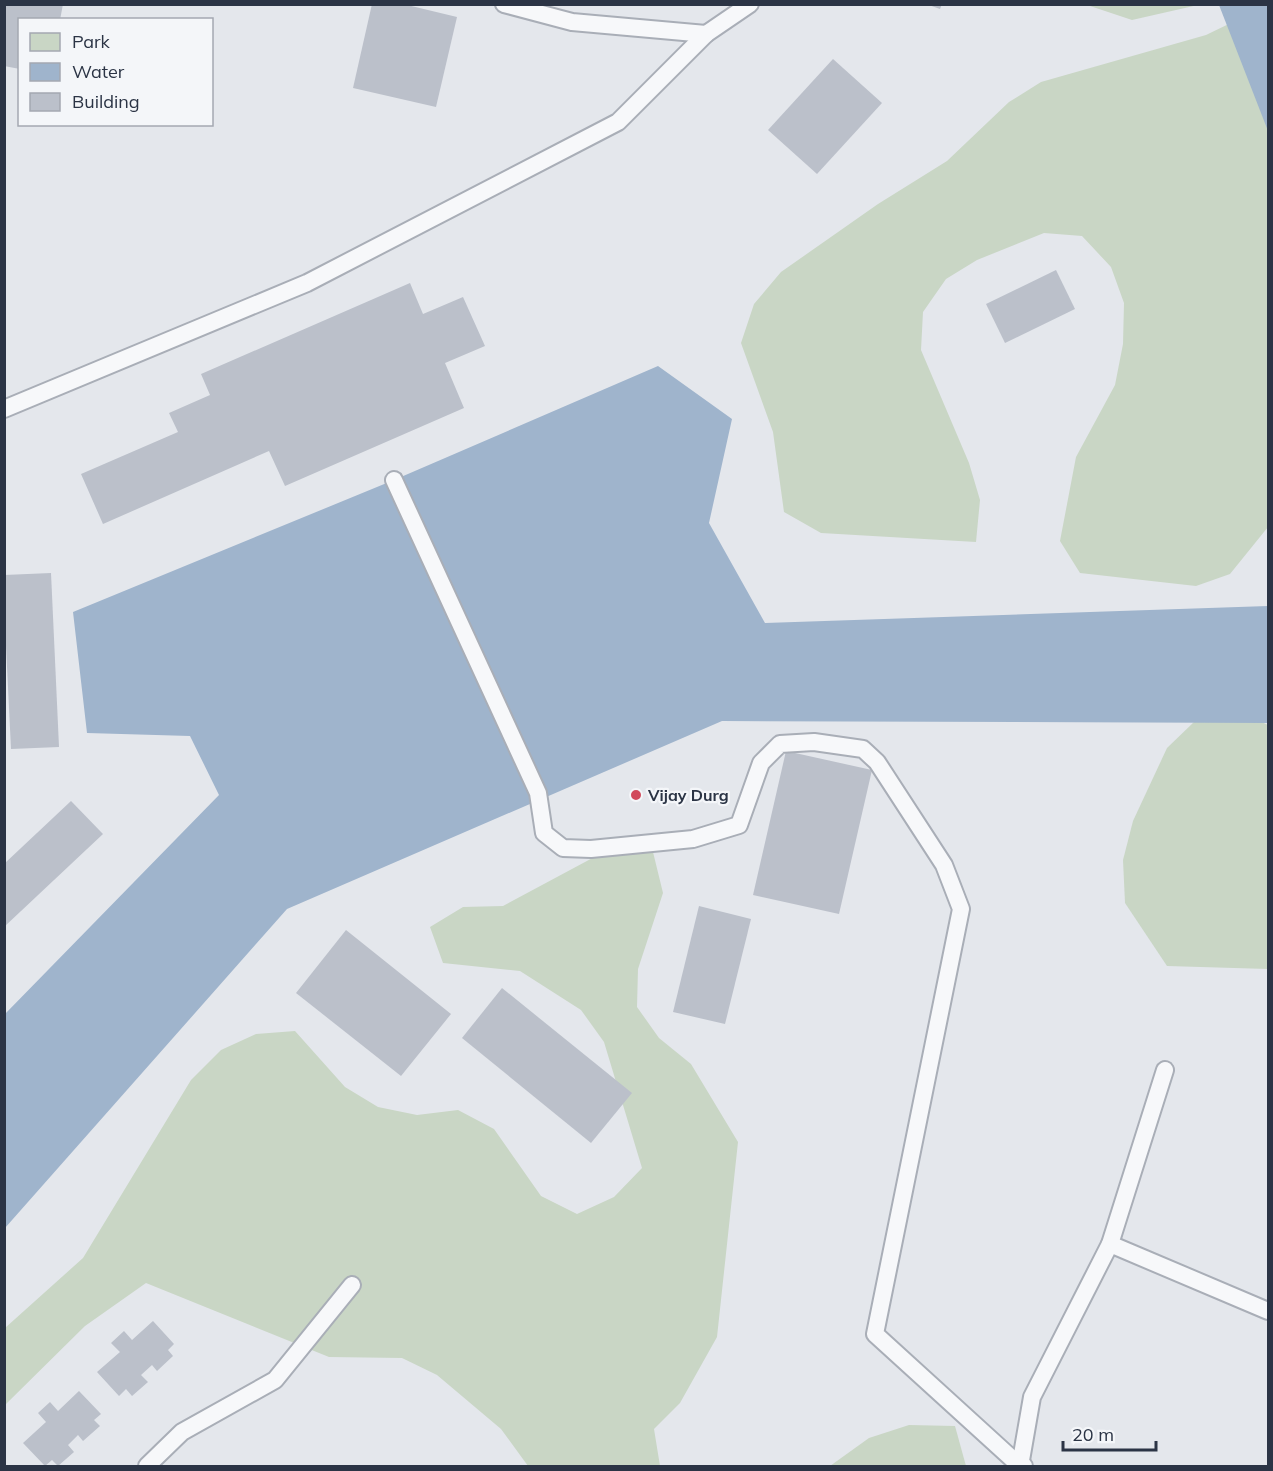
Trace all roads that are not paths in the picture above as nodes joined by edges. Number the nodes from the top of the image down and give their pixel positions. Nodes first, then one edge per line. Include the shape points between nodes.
1 (504, 4) edge
2 (750, 4) edge
3 (706, 34) junction
4 (4, 409) edge
5 (394, 480) dead end
6 (1165, 1070) dead end
7 (1110, 1244) junction
8 (352, 1285) dead end
9 (1269, 1311) edge
10 (1022, 1466) edge
11 (147, 1467) edge

1 - 3 lane via 572,22
2 - 3 lane
3 - 4 lane via 618,122 308,283
5 - 10 lane via 538,793 544,833 563,848 693,839 739,825 761,764 780,744 814,742 863,749 877,762 944,865 961,909 875,1334
6 - 7 lane
7 - 9 lane
7 - 10 lane via 1032,1397
8 - 11 lane via 275,1380 182,1432

